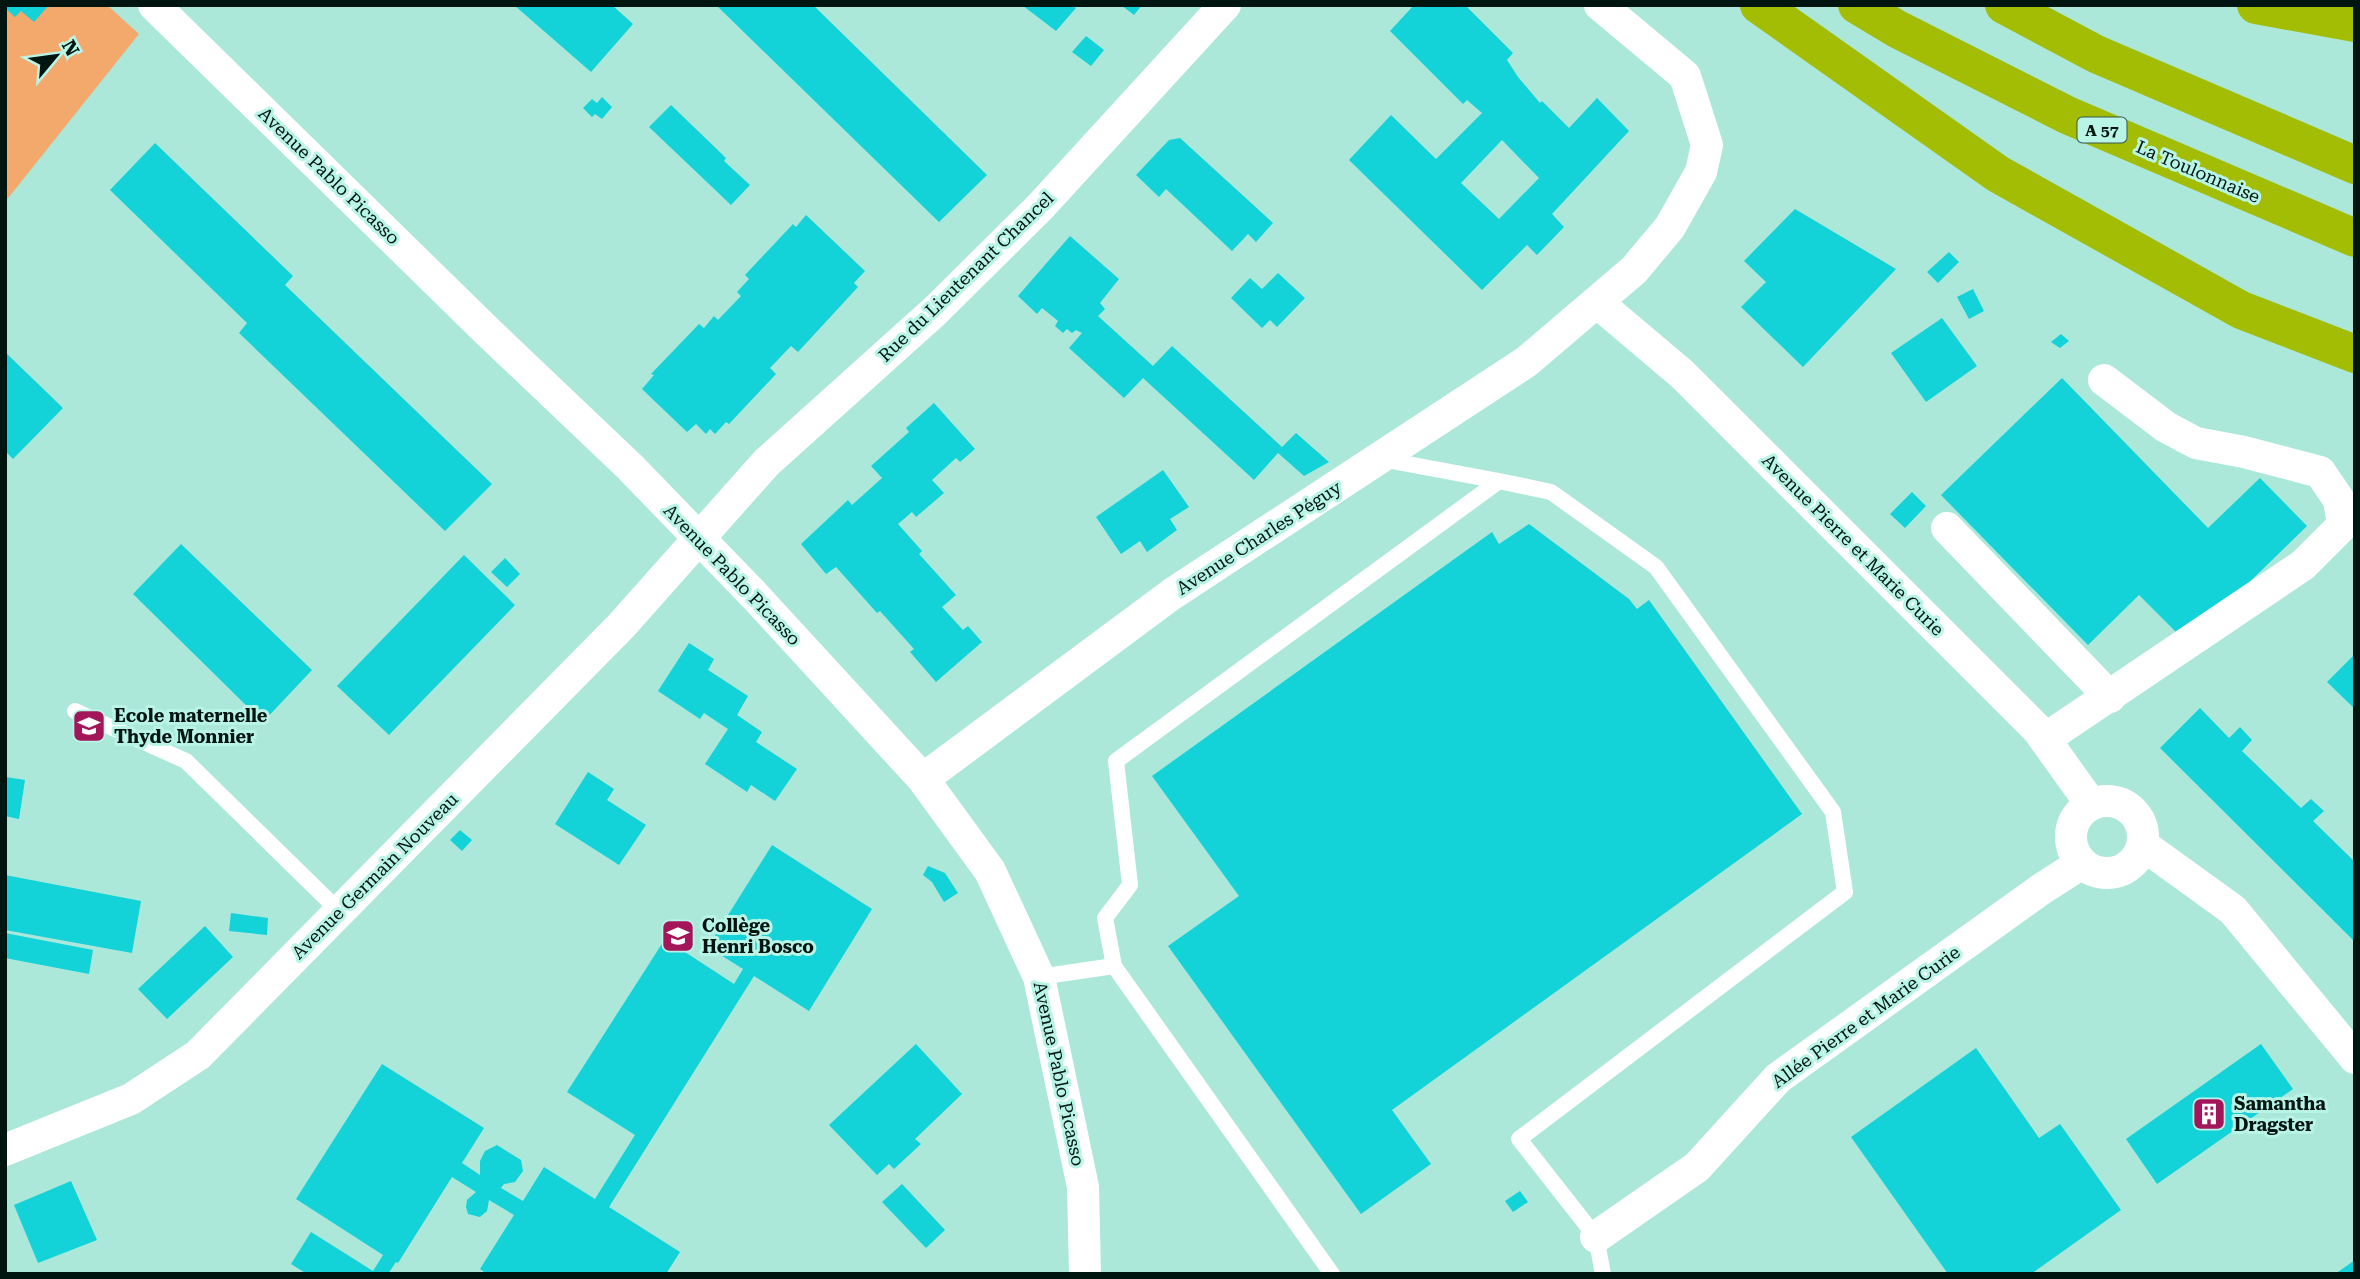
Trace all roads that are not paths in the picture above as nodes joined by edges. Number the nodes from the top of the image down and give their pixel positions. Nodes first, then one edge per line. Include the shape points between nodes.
1 (154, 5) edge
2 (1225, 5) edge
3 (1600, 5) edge
4 (1759, 5) edge
5 (1857, 5) edge
6 (2004, 5) edge
7 (2256, 5) edge
8 (2355, 23) edge
9 (2355, 164) edge
10 (2355, 238) edge
11 (1598, 303) junction
12 (2355, 354) edge
13 (2104, 380) dead end
14 (1381, 459) junction
15 (1499, 481) junction
16 (1947, 528) dead end
17 (697, 539) junction
18 (2110, 696) junction
19 (75, 711) dead end
20 (2045, 739) junction
21 (923, 779) junction
22 (2091, 804) junction
23 (2143, 845) junction
24 (2082, 863) junction
25 (340, 912) junction
26 (1114, 966) junction
27 (1038, 976) junction
28 (2355, 1058) edge
29 (5, 1150) edge
30 (1595, 1237) junction
31 (1085, 1274) edge
32 (1332, 1274) edge
33 (1603, 1274) edge

1 - 17 street, Avenue Pablo Picasso via 630,467
2 - 17 street, Rue du Lieutenant Chancel via 1040,207 935,311 767,461
3 - 11 street, Avenue Charles Péguy via 1685,76 1707,145 1701,172 1670,227 1634,271
4 - 12 highway via 1998,174 2241,310
5 - 10 highway, La Toulonnaise / A 57 via 2067,115
6 - 9 highway via 2096,54
7 - 8 highway
11 - 14 street, Avenue Charles Péguy via 1526,362
11 - 20 street, Avenue Pierre et Marie Curie via 1682,374
13 - 18 street via 2166,427 2196,443 2320,472 2339,500 2343,525 2303,565
14 - 15 lane
14 - 21 street, Avenue Charles Péguy via 1172,594
15 - 26 lane via 1116,761 1130,885 1105,918
15 - 30 lane via 1551,492 1656,567 1833,812 1845,892 1519,1139
16 - 18 street
17 - 21 street, Avenue Pablo Picasso
17 - 25 street, Avenue Germain Nouveau via 621,626
18 - 20 street
19 - 25 lane via 186,761
20 - 22 street, Avenue Pierre et Marie Curie
21 - 27 street, Avenue Pablo Picasso via 990,871
22 - 23 street via 2102,800 2125,805 2141,822
22 - 24 street via 2081,810 2071,831 2071,843
23 - 24 street via 2138,857 2118,872 2092,871
23 - 28 street via 2233,910
24 - 30 street, Allée Pierre et Marie Curie via 1779,1077 1697,1167
25 - 29 street, Avenue Germain Nouveau via 198,1055 131,1099
26 - 27 lane
26 - 32 lane
27 - 31 street, Avenue Pablo Picasso via 1083,1186
30 - 33 lane

